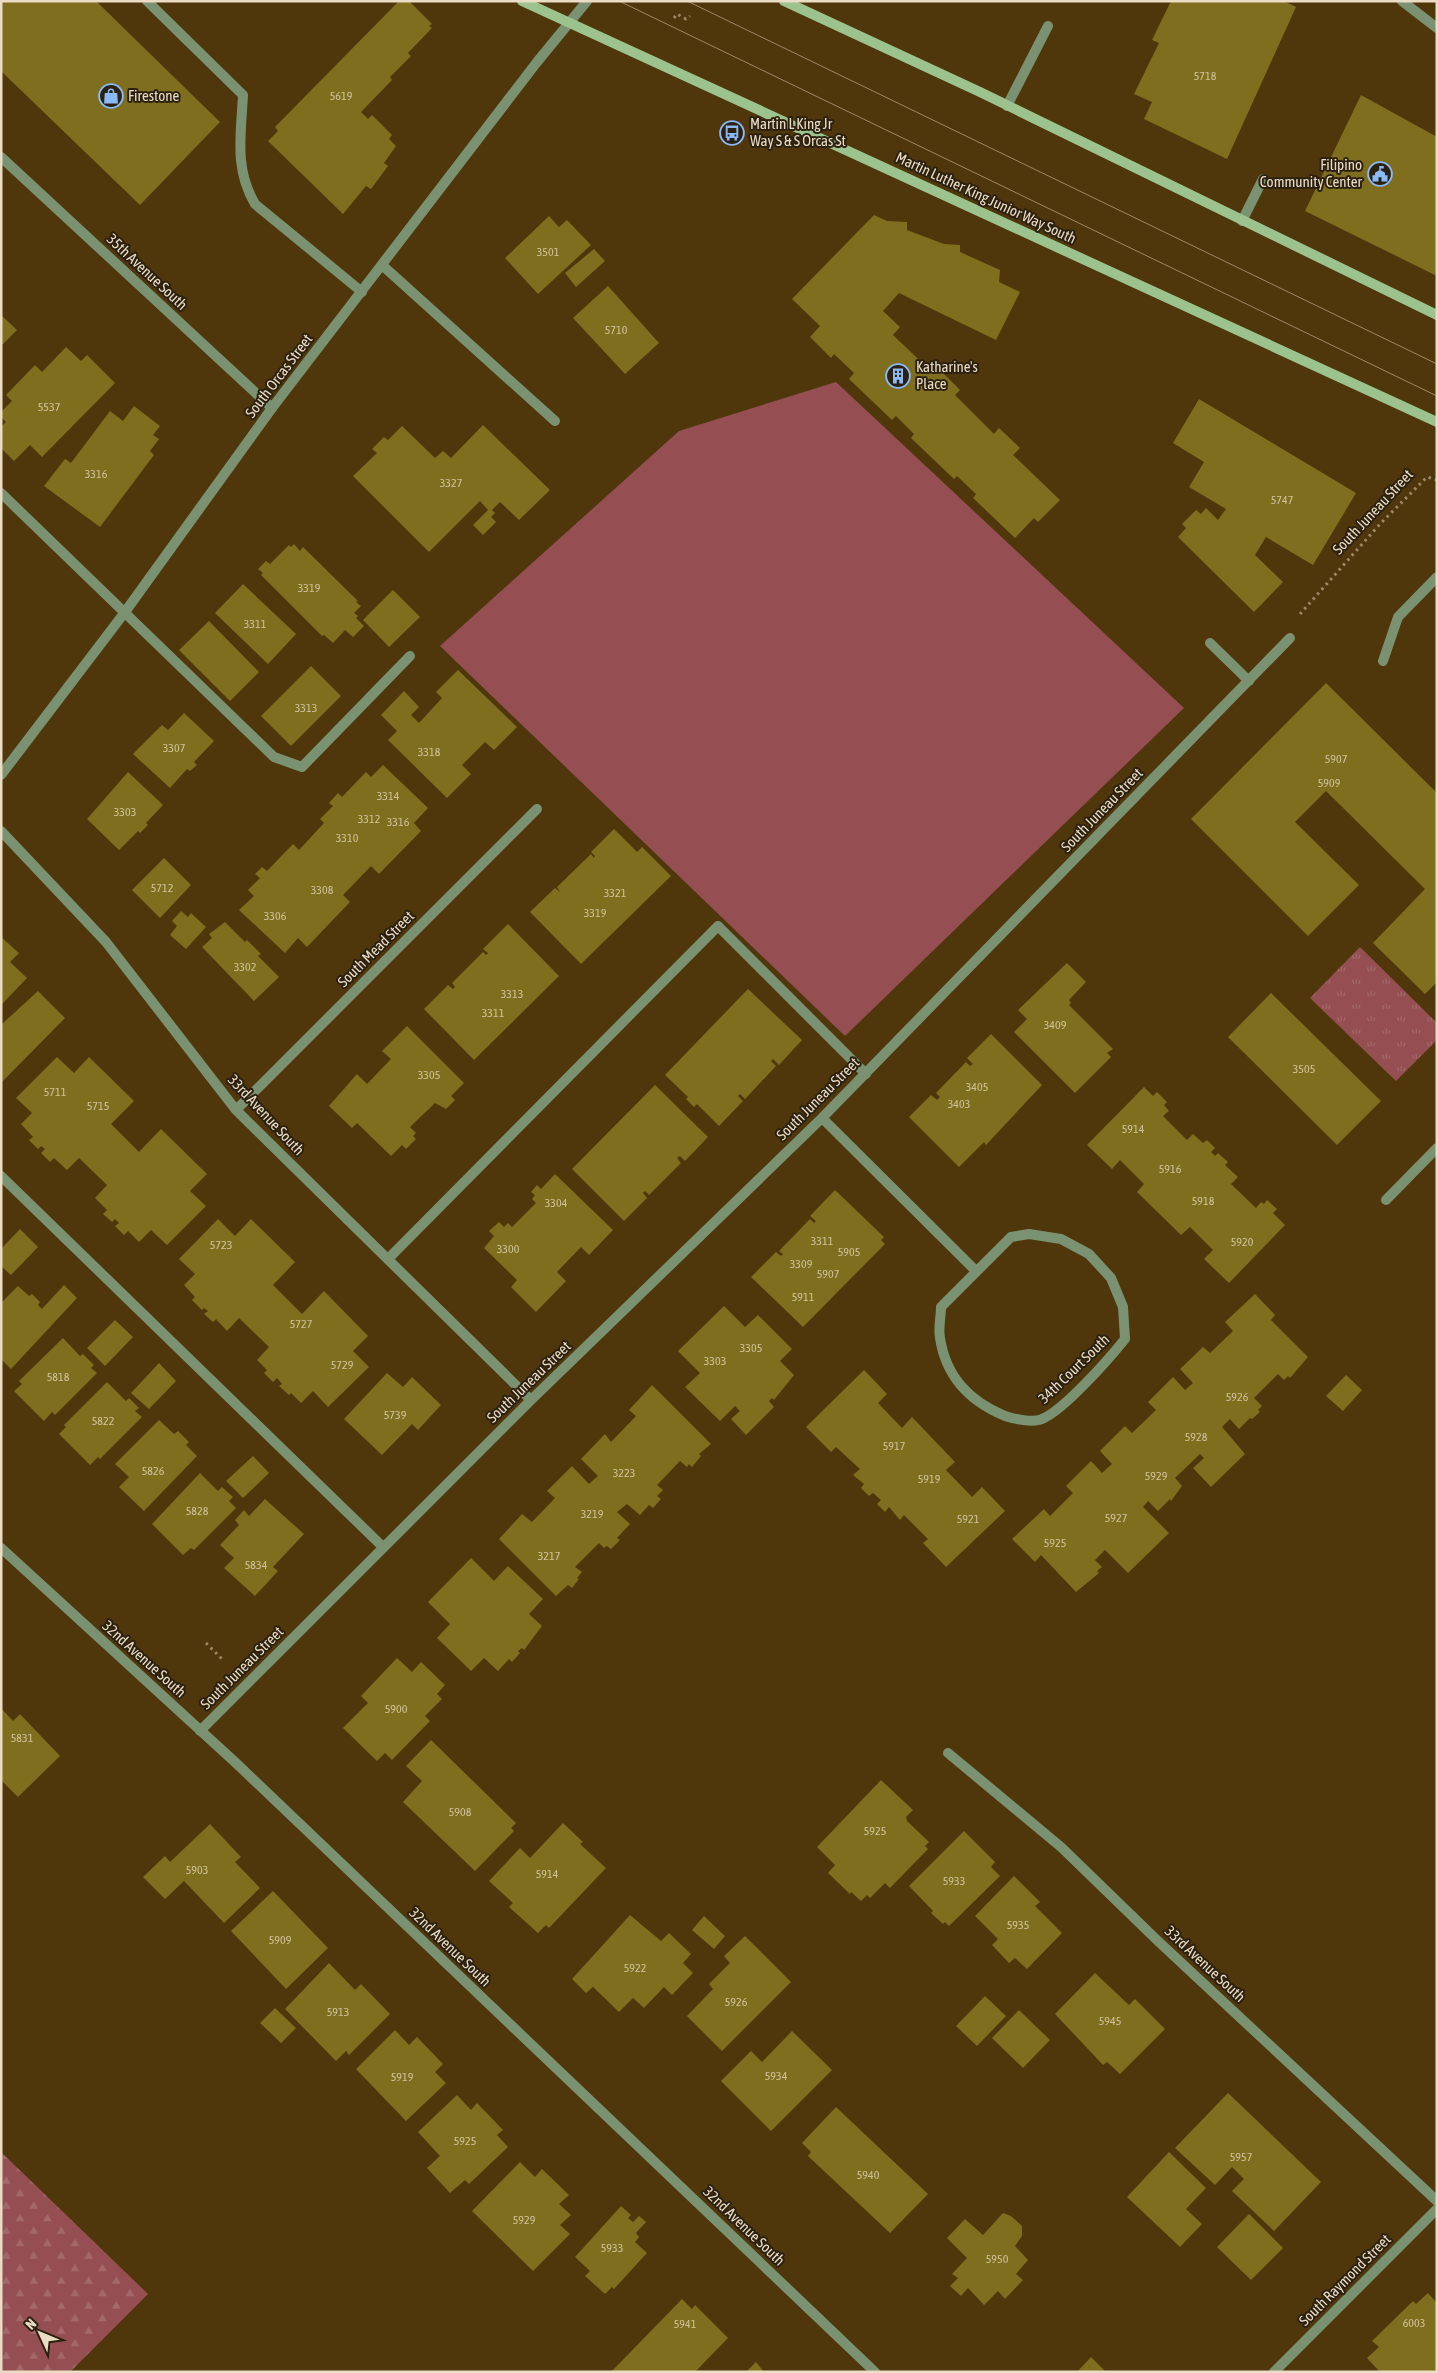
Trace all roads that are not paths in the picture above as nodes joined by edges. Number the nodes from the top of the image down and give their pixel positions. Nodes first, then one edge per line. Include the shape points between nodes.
1 (147, 1) edge
2 (522, 1) edge
3 (587, 1) edge
4 (784, 1) edge
5 (1402, 1) edge
6 (568, 23) junction
7 (1048, 26) dead end
8 (1437, 28) edge
9 (1007, 106) junction
10 (1, 157) edge
11 (1263, 179) dead end
12 (1242, 221) junction
13 (382, 265) junction
14 (362, 292) junction
15 (1437, 315) edge
16 (272, 408) junction
17 (555, 421) dead end
18 (1437, 422) edge
19 (1, 493) edge
20 (1437, 577) edge
21 (125, 612) junction
22 (1290, 638) road end
23 (1210, 643) dead end
24 (410, 656) dead end
25 (1383, 661) dead end
26 (1249, 681) junction
27 (1, 775) edge
28 (537, 809) dead end
29 (1, 832) edge
30 (866, 1074) junction
31 (236, 1110) junction
32 (822, 1118) junction
33 (1437, 1148) edge
34 (1, 1176) edge
35 (1386, 1200) dead end
36 (388, 1259) junction
37 (976, 1271) junction
38 (531, 1400) junction
39 (383, 1547) junction
40 (1, 1548) edge
41 (200, 1731) junction
42 (948, 1753) dead end
43 (1437, 2201) edge
44 (1437, 2209) edge
45 (875, 2372) edge
46 (1274, 2372) edge

1 - 14 street via 243,95 240,167 247,191 255,204
2 - 6 main road, Martin Luther King Junior Way South
3 - 6 street, South Orcas Street
4 - 9 main road
5 - 8 street
6 - 13 street, South Orcas Street
6 - 18 main road, Martin Luther King Junior Way South
7 - 9 street
9 - 12 main road
10 - 16 street, 35th Avenue South
11 - 12 street
12 - 15 main road
13 - 14 street, South Orcas Street
13 - 17 street
14 - 16 street, South Orcas Street
16 - 21 street, South Orcas Street
19 - 21 street
20 - 25 street via 1398,617
21 - 24 street via 274,757 302,767
21 - 27 street, South Orcas Street
22 - 26 street, South Juneau Street
23 - 26 street
26 - 30 street, South Juneau Street
28 - 31 street, South Mead Street
29 - 31 street, 33rd Avenue South via 106,942
30 - 32 street, South Juneau Street
30 - 36 street via 718,926
31 - 36 street, 33rd Avenue South
32 - 37 street
32 - 38 street, South Juneau Street
33 - 35 street
34 - 39 street
36 - 38 street, 33rd Avenue South
37 - 37 street, 34th Court South via 941,1307 939,1336 946,1364 962,1389 984,1407 1012,1418 1040,1420 1056,1412 1125,1339 1123,1307 1111,1278 1089,1254 1061,1239 1029,1234 1011,1237
38 - 39 street, South Juneau Street
39 - 41 street, South Juneau Street
40 - 41 street, 32nd Avenue South
41 - 45 street, 32nd Avenue South
42 - 43 street, 33rd Avenue South via 1061,1847
44 - 46 street, South Raymond Street

